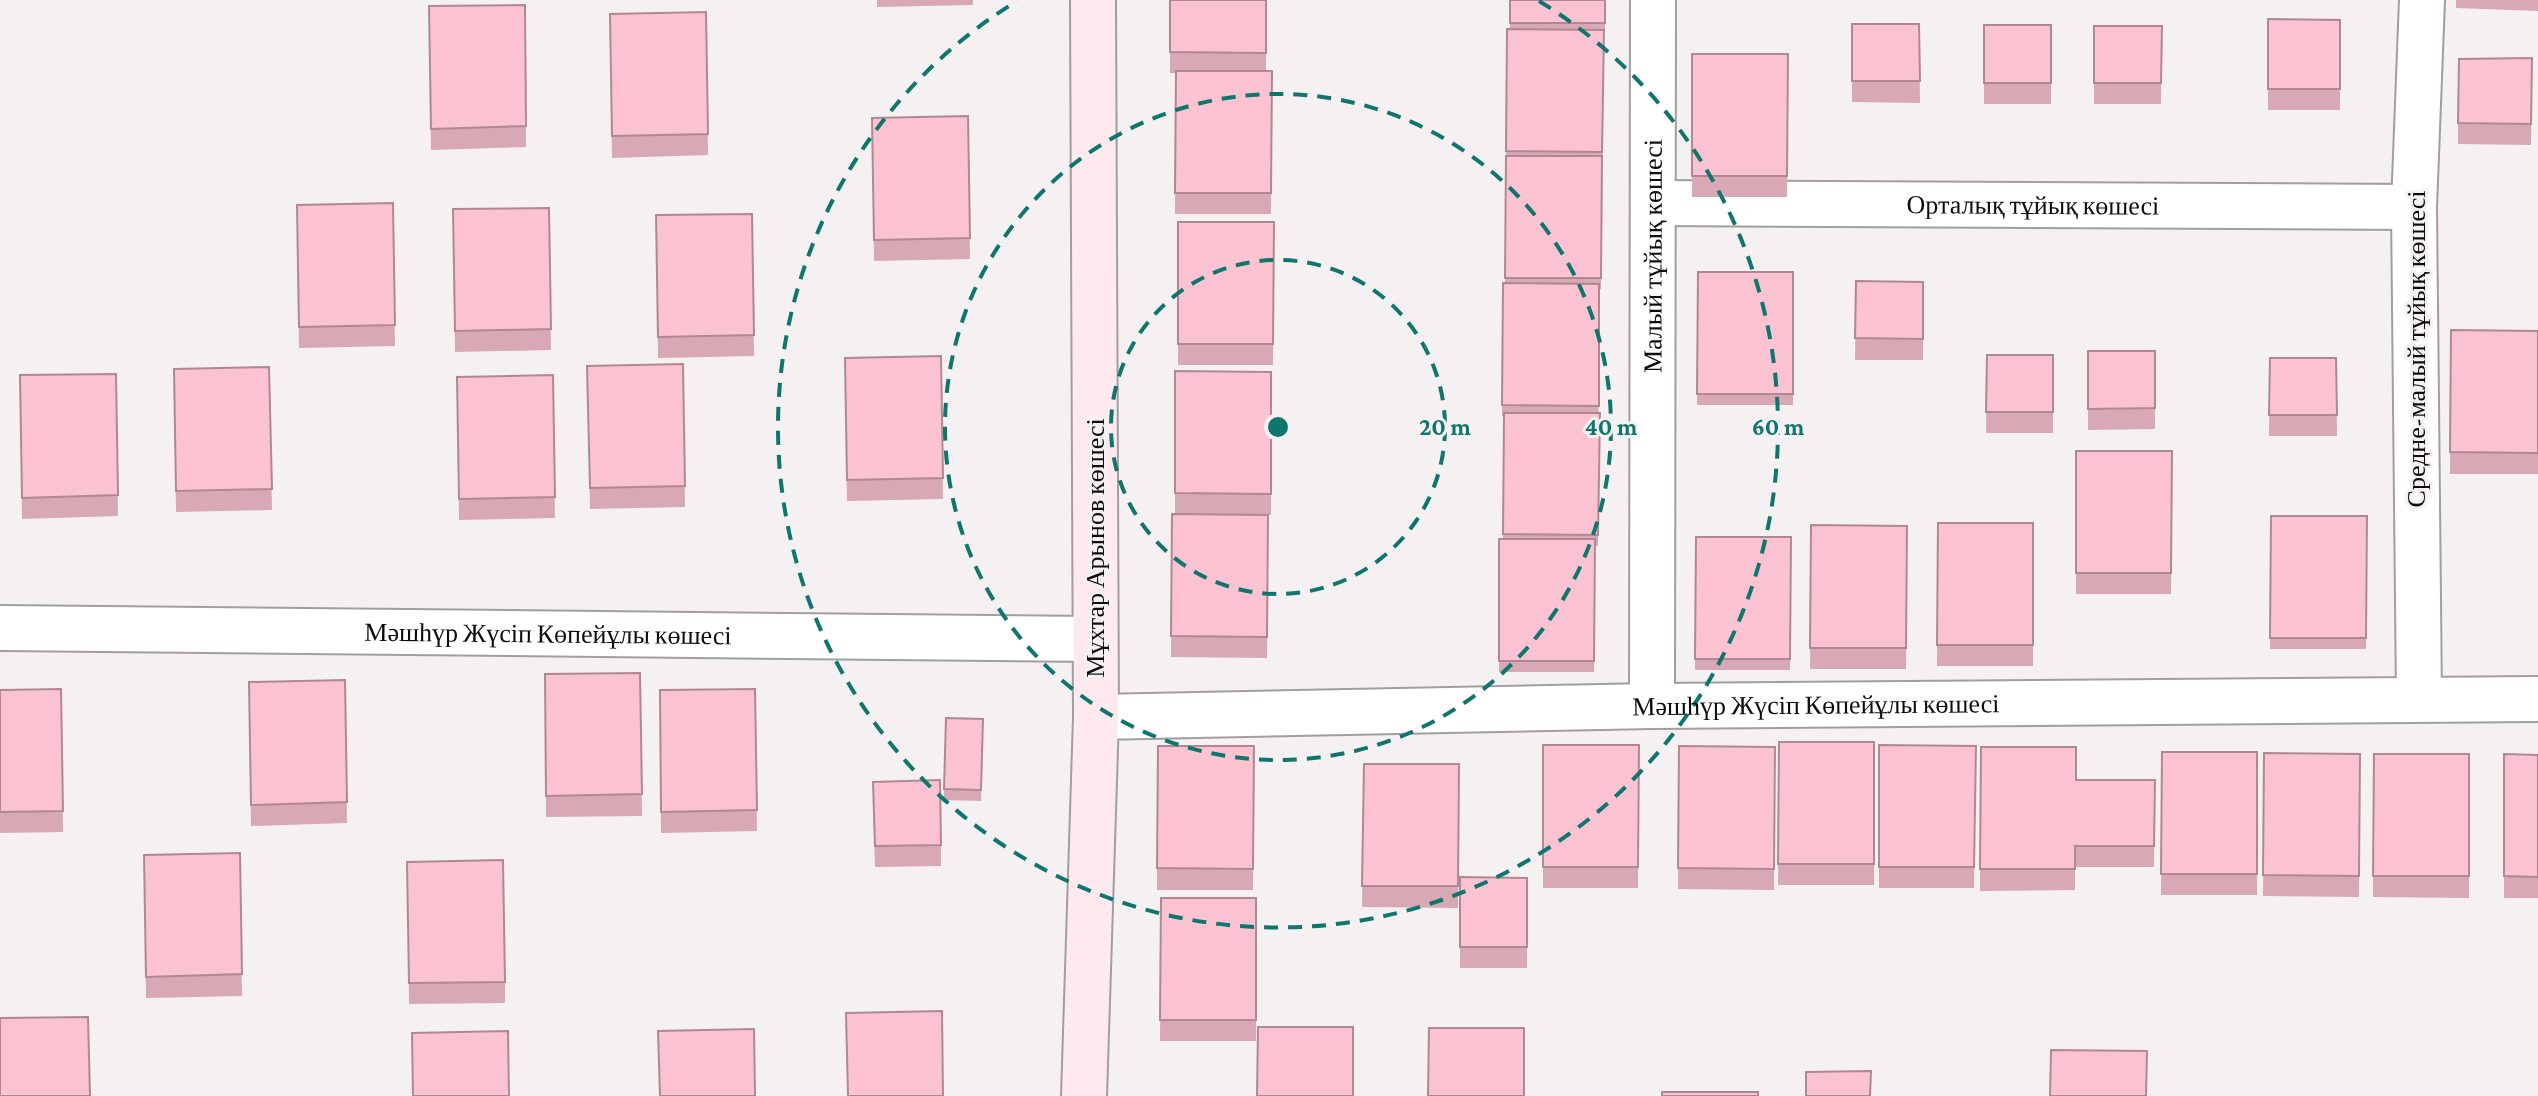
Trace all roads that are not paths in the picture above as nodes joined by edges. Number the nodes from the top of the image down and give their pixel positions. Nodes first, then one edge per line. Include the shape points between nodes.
1 (1093, 0) edge
2 (1653, 0) edge
3 (2422, 0) edge
4 (1653, 203) junction
5 (2414, 207) junction
6 (0, 628) edge
7 (1095, 639) junction
8 (2419, 698) junction
9 (2538, 699) edge
10 (1652, 706) junction
11 (1096, 717) junction
12 (1084, 1096) edge

1 - 7 main road, Мұхтар Арынов көшесі
2 - 4 street, Малый тұйық көшесі
3 - 5 street, Средне-малый тұйық көшесі
4 - 5 street, Орталық тұйық көшесі
4 - 10 street, Малый тұйық көшесі
5 - 8 street, Средне-малый тұйық көшесі
6 - 7 street, Мәшһүр Жүсіп Көпейұлы көшесі
7 - 11 main road, Мұхтар Арынов көшесі
8 - 9 street, Мәшһүр Жүсіп Көпейұлы көшесі
8 - 10 street, Мәшһүр Жүсіп Көпейұлы көшесі
10 - 11 street, Мәшһүр Жүсіп Көпейұлы көшесі
11 - 12 main road, Мұхтар Арынов көшесі

